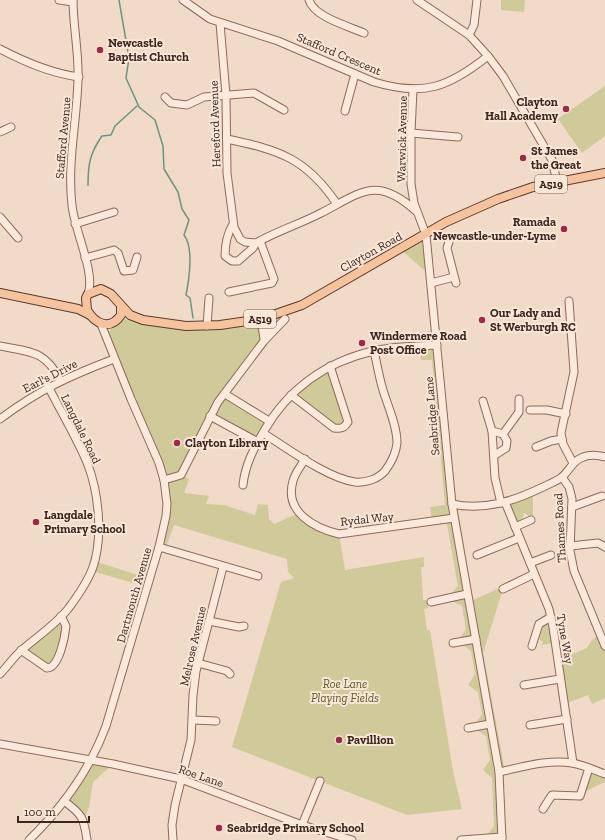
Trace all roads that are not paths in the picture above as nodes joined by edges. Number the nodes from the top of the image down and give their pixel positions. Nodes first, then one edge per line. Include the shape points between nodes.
1 (59, 0) edge
2 (183, 0) edge
3 (309, 0) edge
4 (417, 0) edge
5 (477, 0) edge
6 (73, 1) edge
7 (220, 22) junction
8 (364, 33) dead end
9 (469, 35) junction
10 (0, 49) edge
11 (488, 56) junction
12 (355, 74) junction
13 (78, 77) junction
14 (413, 89) junction
15 (226, 95) junction
16 (165, 97) dead end
17 (284, 110) dead end
18 (345, 111) dead end
19 (11, 127) dead end
20 (0, 132) edge
21 (411, 133) junction
22 (458, 137) dead end
23 (227, 139) junction
24 (605, 173) edge
25 (557, 182) junction
26 (412, 194) junction
27 (404, 199) junction
28 (337, 204) junction
29 (114, 212) dead end
30 (418, 212) junction
31 (0, 217) edge
32 (75, 224) junction
33 (233, 224) junction
34 (426, 235) junction
35 (18, 238) dead end
36 (258, 242) junction
37 (449, 242) dead end
38 (137, 257) dead end
39 (85, 258) junction
40 (90, 275) junction
41 (431, 283) junction
42 (103, 290) junction
43 (229, 292) dead end
44 (0, 293) edge
45 (87, 295) junction
46 (209, 298) dead end
47 (569, 301) dead end
48 (65, 306) junction
49 (121, 307) junction
50 (90, 315) junction
51 (264, 318) junction
52 (284, 319) dead end
53 (143, 320) junction
54 (115, 322) junction
55 (101, 324) junction
56 (207, 326) junction
57 (108, 339) junction
58 (264, 341) junction
59 (437, 345) junction
60 (0, 346) edge
61 (374, 351) junction
62 (114, 359) junction
63 (330, 366) junction
64 (60, 380) junction
65 (48, 386) junction
66 (225, 394) junction
67 (291, 395) junction
68 (520, 399) dead end
69 (484, 401) dead end
70 (530, 410) dead end
71 (566, 414) junction
72 (210, 416) junction
73 (0, 419) edge
74 (270, 421) junction
75 (492, 431) junction
76 (263, 433) junction
77 (503, 434) junction
78 (562, 439) junction
79 (258, 442) junction
80 (536, 447) dead end
81 (494, 455) junction
82 (605, 457) edge
83 (305, 459) junction
84 (574, 463) junction
85 (562, 477) junction
86 (164, 480) junction
87 (243, 485) dead end
88 (602, 496) dead end
89 (503, 503) junction
90 (452, 504) junction
91 (572, 508) junction
92 (454, 518) junction
93 (528, 519) dead end
94 (515, 527) junction
95 (519, 538) junction
96 (570, 546) junction
97 (159, 547) junction
98 (605, 547) edge
99 (477, 555) dead end
100 (550, 555) dead end
101 (530, 563) junction
102 (224, 567) junction
103 (534, 574) junction
104 (258, 576) dead end
105 (503, 589) dead end
106 (467, 594) junction
107 (431, 602) dead end
108 (61, 616) junction
109 (551, 618) junction
110 (209, 621) junction
111 (244, 626) dead end
112 (476, 639) junction
113 (453, 643) dead end
114 (532, 646) dead end
115 (605, 646) edge
116 (21, 650) junction
117 (198, 663) junction
118 (0, 674) edge
119 (230, 674) dead end
120 (560, 678) junction
121 (524, 685) dead end
122 (567, 719) junction
123 (193, 720) junction
124 (216, 720) dead end
125 (490, 724) junction
126 (530, 725) dead end
127 (468, 728) dead end
128 (0, 744) edge
129 (90, 761) junction
130 (572, 763) junction
131 (589, 768) junction
132 (499, 772) junction
133 (605, 774) edge
134 (181, 779) junction
135 (320, 781) dead end
136 (64, 801) junction
137 (543, 809) dead end
138 (302, 825) junction
139 (502, 838) edge
140 (29, 840) edge
141 (87, 840) edge
142 (173, 840) edge
143 (352, 840) edge
144 (461, 840) edge

1 - 6 street
2 - 7 street, Stafford Crescent via 200,14
3 - 8 street via 320,13
4 - 9 street
5 - 9 street via 474,25
6 - 13 street, Stafford Avenue
7 - 12 street, Stafford Crescent via 285,44
7 - 15 street, Hereford Avenue
9 - 11 street
10 - 13 street via 45,70
11 - 14 street, Stafford Crescent via 455,80 431,88
11 - 25 street via 503,76 552,160
12 - 14 street, Stafford Crescent via 387,86
12 - 18 street
13 - 32 street, Stafford Avenue via 70,180
14 - 21 street, Warwick Avenue
15 - 16 street via 204,97 187,105 171,103
15 - 17 street via 254,93
15 - 23 street, Hereford Avenue
19 - 20 street
21 - 22 street
21 - 26 street, Warwick Avenue
23 - 28 street via 271,150 300,164 324,184
23 - 33 street, Hereford Avenue via 227,173
24 - 25 main road, Clayton Road / A519
25 - 34 main road, Clayton Road / A519 via 498,199 446,222
26 - 27 street
26 - 30 street, Warwick Avenue
27 - 28 street, Hereford Avenue via 372,190 357,193
27 - 30 street, Hereford Avenue
28 - 36 street, Hereford Avenue
29 - 32 street
30 - 34 street, Warwick Avenue
31 - 35 street
32 - 39 street, Stafford Avenue
33 - 36 street, Hereford Avenue via 240,239 245,242
33 - 36 street, Hereford Avenue via 225,246 225,256 228,259 238,261
34 - 41 street, Seabridge Lane
34 - 51 main road, Clayton Road / A519 via 302,305
36 - 43 street via 274,279 272,282
37 - 41 street via 447,248 455,280
38 - 39 street via 133,270 124,272 118,253 114,250
39 - 40 street, Stafford Avenue
40 - 42 street, Stafford Avenue
40 - 45 street, Stafford Avenue
41 - 59 street, Seabridge Lane
42 - 45 main road via 95,290
42 - 49 main road, A519 via 111,294
44 - 48 main road
45 - 48 main road via 79,303
45 - 50 main road via 86,306
46 - 56 street
47 - 71 street via 574,372
48 - 50 main road
49 - 53 main road, Clayton Road / A519 via 130,316
49 - 54 main road via 121,315
50 - 55 main road
51 - 56 main road, Clayton Road / A519
51 - 58 street via 268,331
52 - 58 street
53 - 54 main road, Clayton Road / A519
53 - 56 main road, Clayton Road / A519
54 - 55 main road, A519
54 - 57 street
55 - 57 street, Dartmouth Avenue
57 - 62 street, Dartmouth Avenue
58 - 66 street
59 - 61 street
59 - 90 street, Seabridge Lane
60 - 64 street via 44,357 53,366
61 - 63 street
61 - 83 street via 395,429 397,444 390,465 374,479 355,482 338,477
62 - 64 street, Earl's Drive
62 - 86 street, Dartmouth Avenue via 159,462
63 - 67 street via 311,377
63 - 67 street via 348,422 345,427 334,428
64 - 65 street, Earl's Drive
65 - 73 street, Earl's Drive
65 - 108 street, Langdale Road via 87,464 96,498 98,520 93,566 77,596
66 - 72 street
66 - 74 street
67 - 74 street
68 - 77 street via 519,412
69 - 75 street, Tyne Way
70 - 71 street
71 - 78 street
72 - 79 street
72 - 86 street via 184,470 178,477
74 - 76 street
75 - 77 street
75 - 81 street, Tyne Way
76 - 79 street
76 - 83 street
77 - 81 street via 508,441 506,448
78 - 80 street
78 - 84 street
79 - 87 street via 248,463
81 - 89 street, Tyne Way via 495,478
82 - 84 street via 592,455
83 - 92 street, Rydal Way via 293,480 292,499 300,516 326,531 339,534
84 - 85 street
85 - 89 street
85 - 91 street, Thames Road via 571,493
86 - 97 street, Dartmouth Avenue via 167,509
88 - 91 street
89 - 90 street via 472,506
89 - 94 street, Tyne Way
90 - 92 street, Seabridge Lane
91 - 96 street, Thames Road
92 - 106 street, Seabridge Lane
93 - 94 street
94 - 95 street, Tyne Way
95 - 99 street
95 - 101 street, Tyne Way
96 - 98 street via 598,542
96 - 115 street, Thames Road via 574,571
97 - 102 street
97 - 129 street, Dartmouth Avenue via 106,726
100 - 101 street
101 - 103 street, Tyne Way
102 - 104 street
102 - 110 street, Melrose Avenue
103 - 105 street
103 - 109 street, Tyne Way
106 - 107 street
106 - 112 street, Seabridge Lane via 473,608
108 - 116 street, Langdale Road
108 - 116 street via 66,627 56,664 47,668
109 - 114 street via 539,624
109 - 120 street, Tyne Way
110 - 111 street
110 - 117 street, Melrose Avenue
112 - 113 street
112 - 125 street, Seabridge Lane
116 - 118 street, Langdale Road
117 - 119 street
117 - 123 street, Melrose Avenue via 193,695
120 - 121 street
120 - 122 street, Tyne Way
122 - 126 street
122 - 130 street, Tyne Way
123 - 124 street
123 - 134 street, Melrose Avenue via 191,740
125 - 127 street
125 - 132 street, Seabridge Lane
128 - 129 street, Roe Lane
129 - 134 street, Roe Lane
129 - 136 street, Dartmouth Avenue
130 - 131 street
130 - 132 street via 551,762
131 - 133 street
131 - 137 street via 580,796 552,795
132 - 139 street, Seabridge Lane
134 - 138 street, Roe Lane
134 - 142 street, Melrose Avenue via 172,825
135 - 138 street
136 - 140 street, Dartmouth Avenue
136 - 141 street via 79,812 85,824
138 - 143 street, Roe Lane
139 - 144 street

